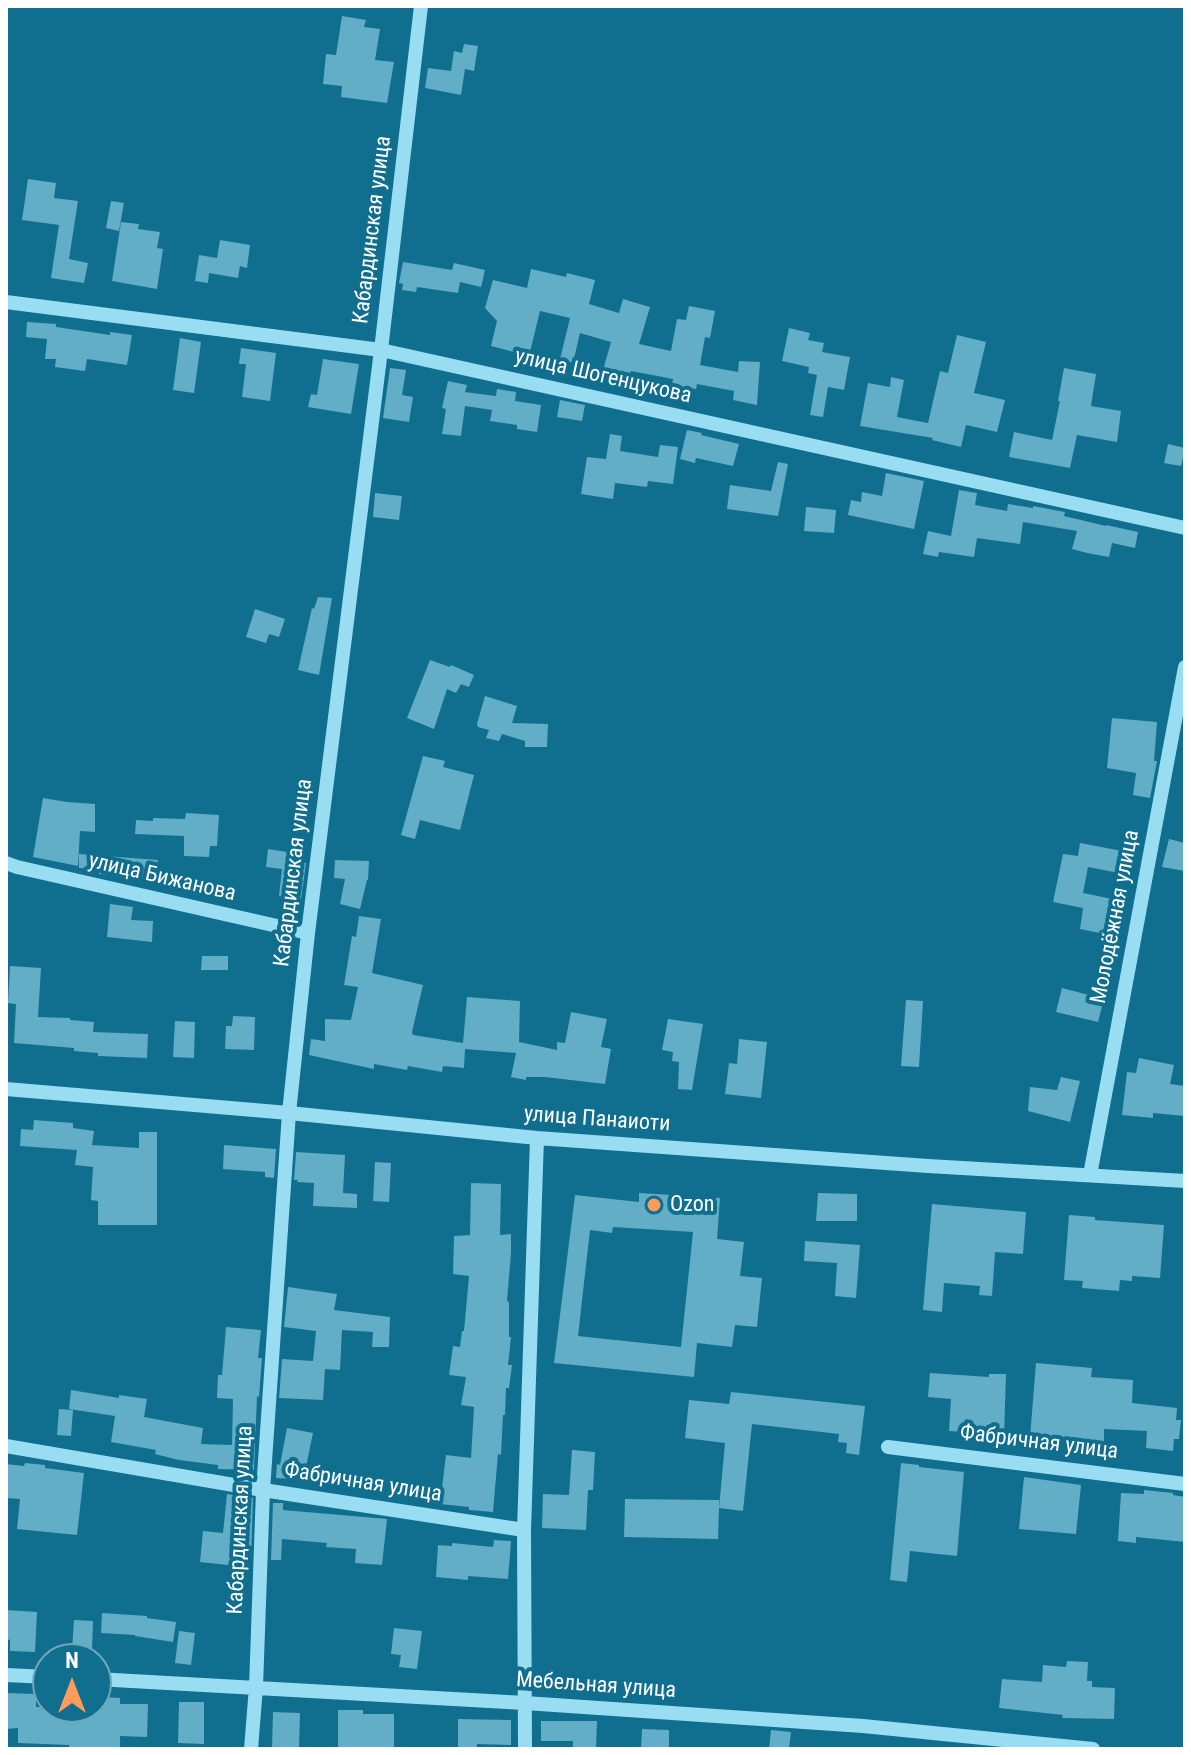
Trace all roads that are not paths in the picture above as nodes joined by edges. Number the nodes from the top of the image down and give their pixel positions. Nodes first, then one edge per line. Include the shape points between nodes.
1 (421, 6) edge
2 (6, 302) edge
3 (381, 350) junction
4 (1185, 528) edge
5 (1185, 667) edge
6 (6, 863) edge
7 (308, 933) junction
8 (6, 1089) edge
9 (289, 1113) junction
10 (537, 1138) junction
11 (1090, 1175) junction
12 (1185, 1181) edge
13 (6, 1446) edge
14 (888, 1447) dead end
15 (1185, 1484) edge
16 (263, 1490) junction
17 (524, 1530) junction
18 (6, 1675) edge
19 (32, 1676) edge
20 (112, 1680) edge
21 (256, 1687) junction
22 (525, 1703) junction
23 (251, 1749) edge
24 (525, 1749) edge
25 (1093, 1749) edge

1 - 3 street, Кабардинская улица
2 - 3 street, улица Шогенцукова
3 - 4 street, улица Шогенцукова
3 - 7 street, Кабардинская улица
5 - 11 street, Молодёжная улица
6 - 7 street, улица Бижанова
7 - 9 street, Кабардинская улица
8 - 9 street, улица Панаиоти
9 - 10 street, улица Панаиоти
9 - 16 street, Кабардинская улица
10 - 11 street, улица Панаиоти
10 - 17 street
11 - 12 street, улица Панаиоти
13 - 16 street, Фабричная улица
14 - 15 street, Фабричная улица
16 - 17 street, Фабричная улица
16 - 21 street, Кабардинская улица
17 - 22 street
18 - 19 street
20 - 21 street, Мебельная улица
21 - 22 street, Мебельная улица
21 - 23 street, Кабардинская улица
22 - 24 street
22 - 25 street, Мебельная улица via 863,1726

